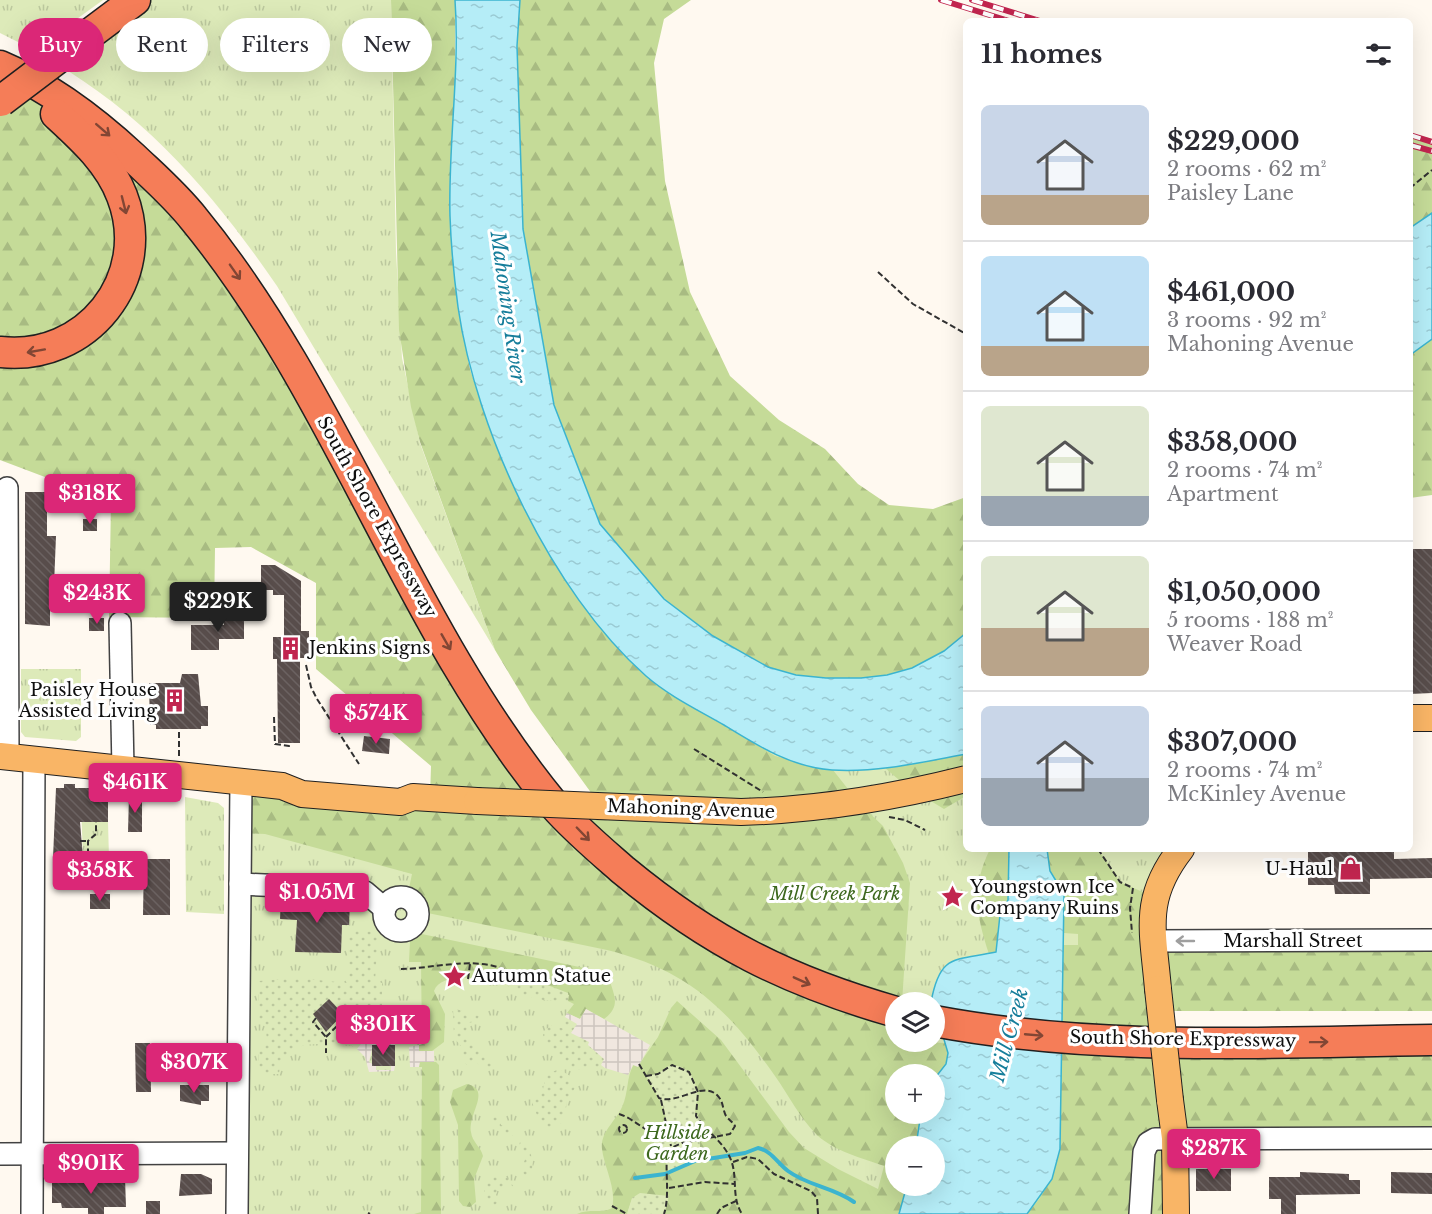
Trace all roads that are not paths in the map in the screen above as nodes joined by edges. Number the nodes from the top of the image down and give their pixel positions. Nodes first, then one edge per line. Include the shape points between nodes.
1 (135, 0) edge
2 (0, 66) edge
3 (0, 74) edge
4 (0, 101) edge
5 (0, 352) edge
6 (7, 488) dead end
7 (120, 623) dead end
8 (1413, 718) edge
9 (1432, 718) edge
10 (4, 756) edge
11 (34, 759) junction
12 (123, 769) junction
13 (963, 780) edge
14 (241, 782) junction
15 (1179, 852) edge
16 (240, 884) junction
17 (385, 909) dead end
18 (1432, 940) edge
19 (1154, 941) junction
20 (885, 1008) edge
21 (945, 1023) edge
22 (1432, 1040) edge
23 (1175, 1138) junction
24 (1432, 1138) edge
25 (0, 1154) edge
26 (33, 1154) junction
27 (237, 1154) junction
28 (32, 1214) edge
29 (237, 1214) edge
30 (1140, 1214) edge
31 (1176, 1214) edge

1 - 4 highway, bridge
2 -> 20 highway, South Shore Expressway via 53,94 100,126 194,218 231,267 280,344 489,714 556,807 591,843 691,923 748,957 815,986
3 -> 5 highway via 53,111 105,165 122,196 129,234 121,288 97,321 61,345 28,353
6 - 10 street
7 - 12 street
8 - 9 main road
10 - 11 main road, Mahoning Avenue
11 - 12 main road, Mahoning Avenue
11 - 26 street
12 - 14 main road, Mahoning Avenue
13 - 14 main road, Mahoning Avenue, bridge via 850,804 741,812 413,797 400,802 302,794 282,786
14 - 16 street
15 - 19 main road via 1154,897
16 - 17 street via 352,889 365,892
16 - 27 street
18 -> 19 street, Marshall Street
19 - 23 main road, bridge
21 -> 22 highway, South Shore Expressway via 1113,1041
23 - 24 street
23 - 30 street via 1148,1143
23 - 31 main road
25 - 26 street
26 - 27 street
26 - 28 street
27 - 29 street

